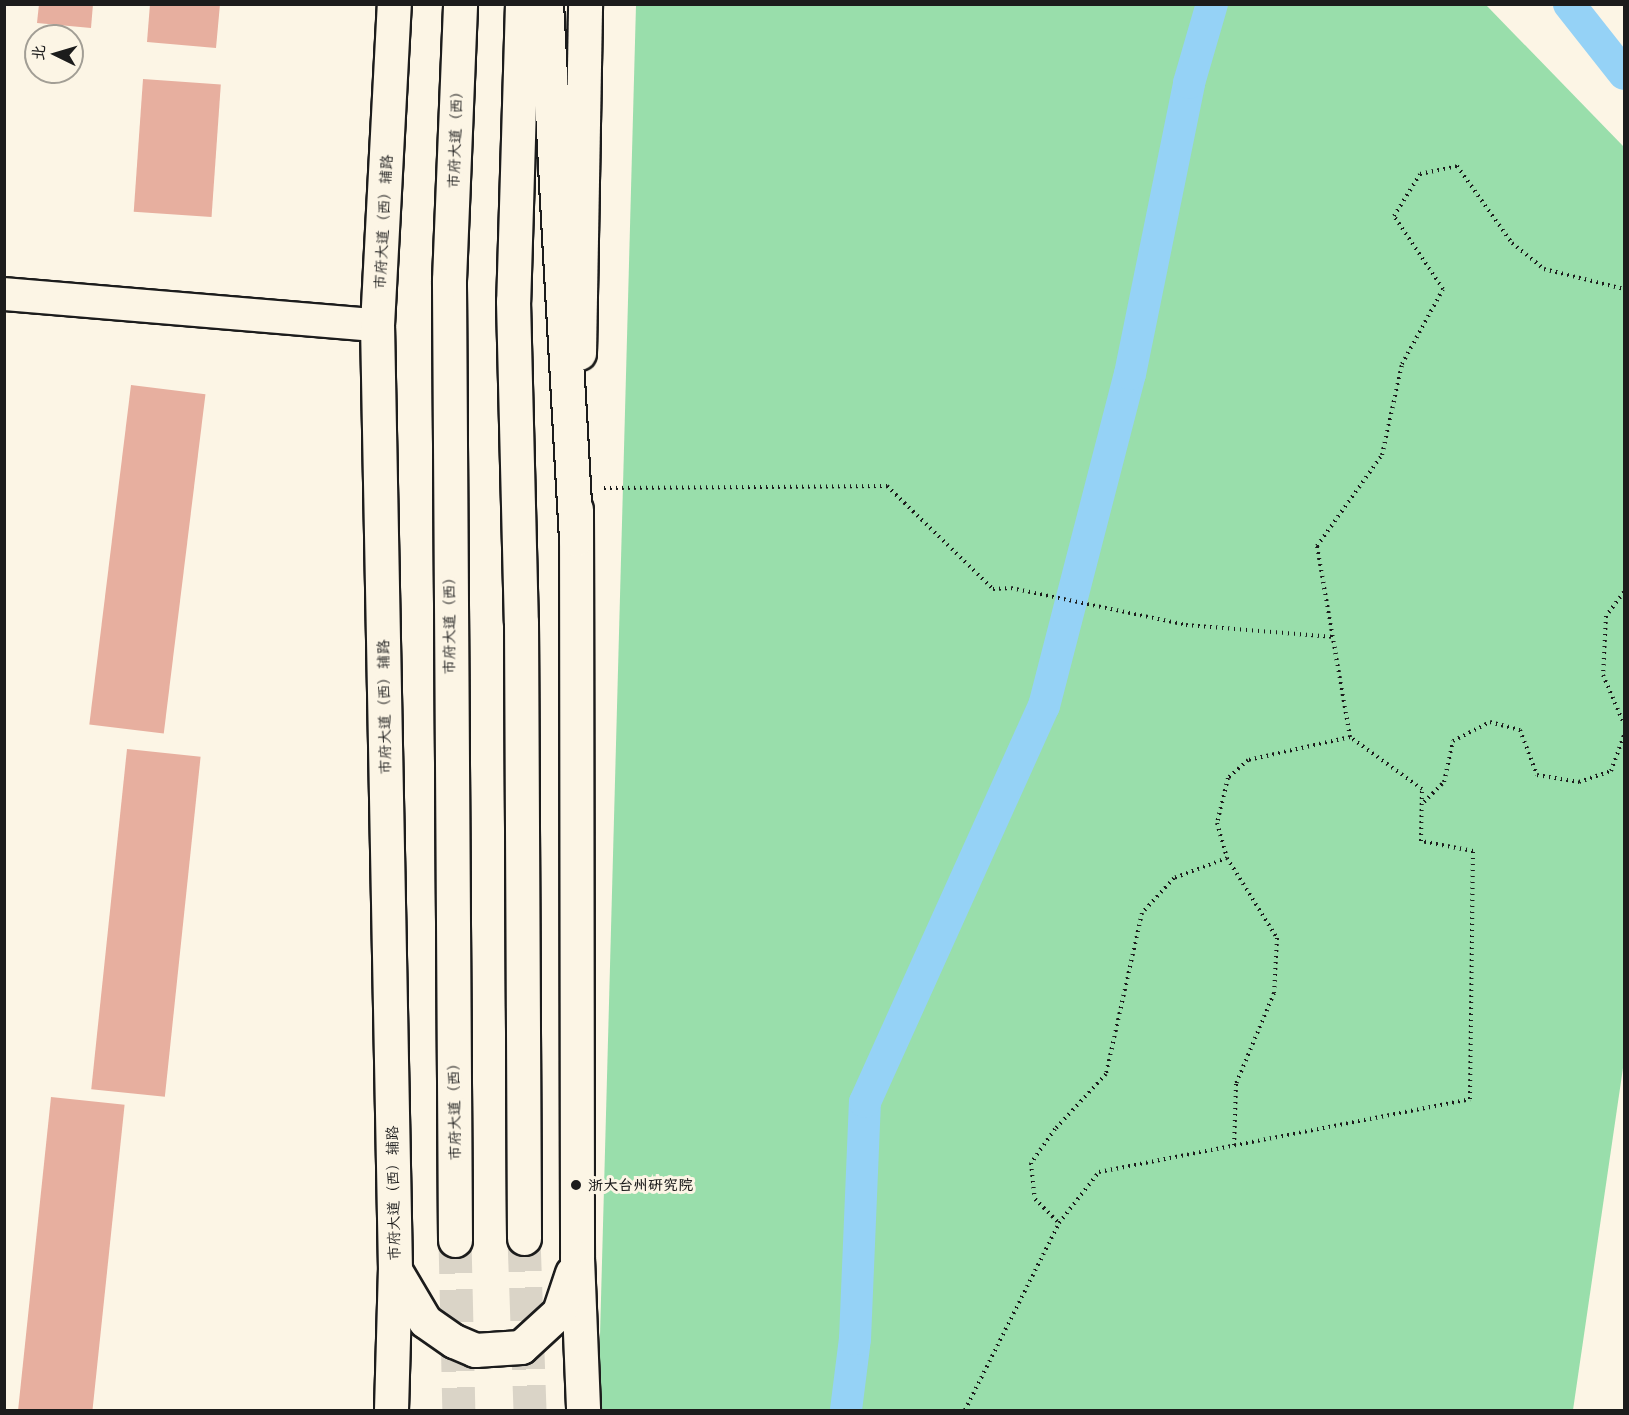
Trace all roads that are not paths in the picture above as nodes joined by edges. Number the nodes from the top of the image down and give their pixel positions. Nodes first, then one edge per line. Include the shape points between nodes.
1 (393, 4) edge
2 (460, 4) edge
3 (522, 4) edge
4 (546, 4) edge
5 (585, 4) edge
6 (4, 294) edge
7 (377, 325) junction
8 (576, 539) junction
9 (524, 1238) tunnel mouth
10 (455, 1240) tunnel mouth
11 (577, 1258) junction
12 (394, 1270) junction
13 (391, 1410) edge
14 (583, 1410) edge

1 - 7 main road, 市府大道（西）辅路
2 - 10 main road, 市府大道（西） via 449,280
3 - 9 main road via 513,301 521,622
4 - 8 main road
5 - 8 main road
6 - 7 street
7 - 12 main road, 市府大道（西）辅路
8 - 11 main road
11 - 12 main road via 559,1312 521,1347 475,1350 454,1341 425,1321
11 - 14 main road
12 - 13 main road, 市府大道（西）辅路

